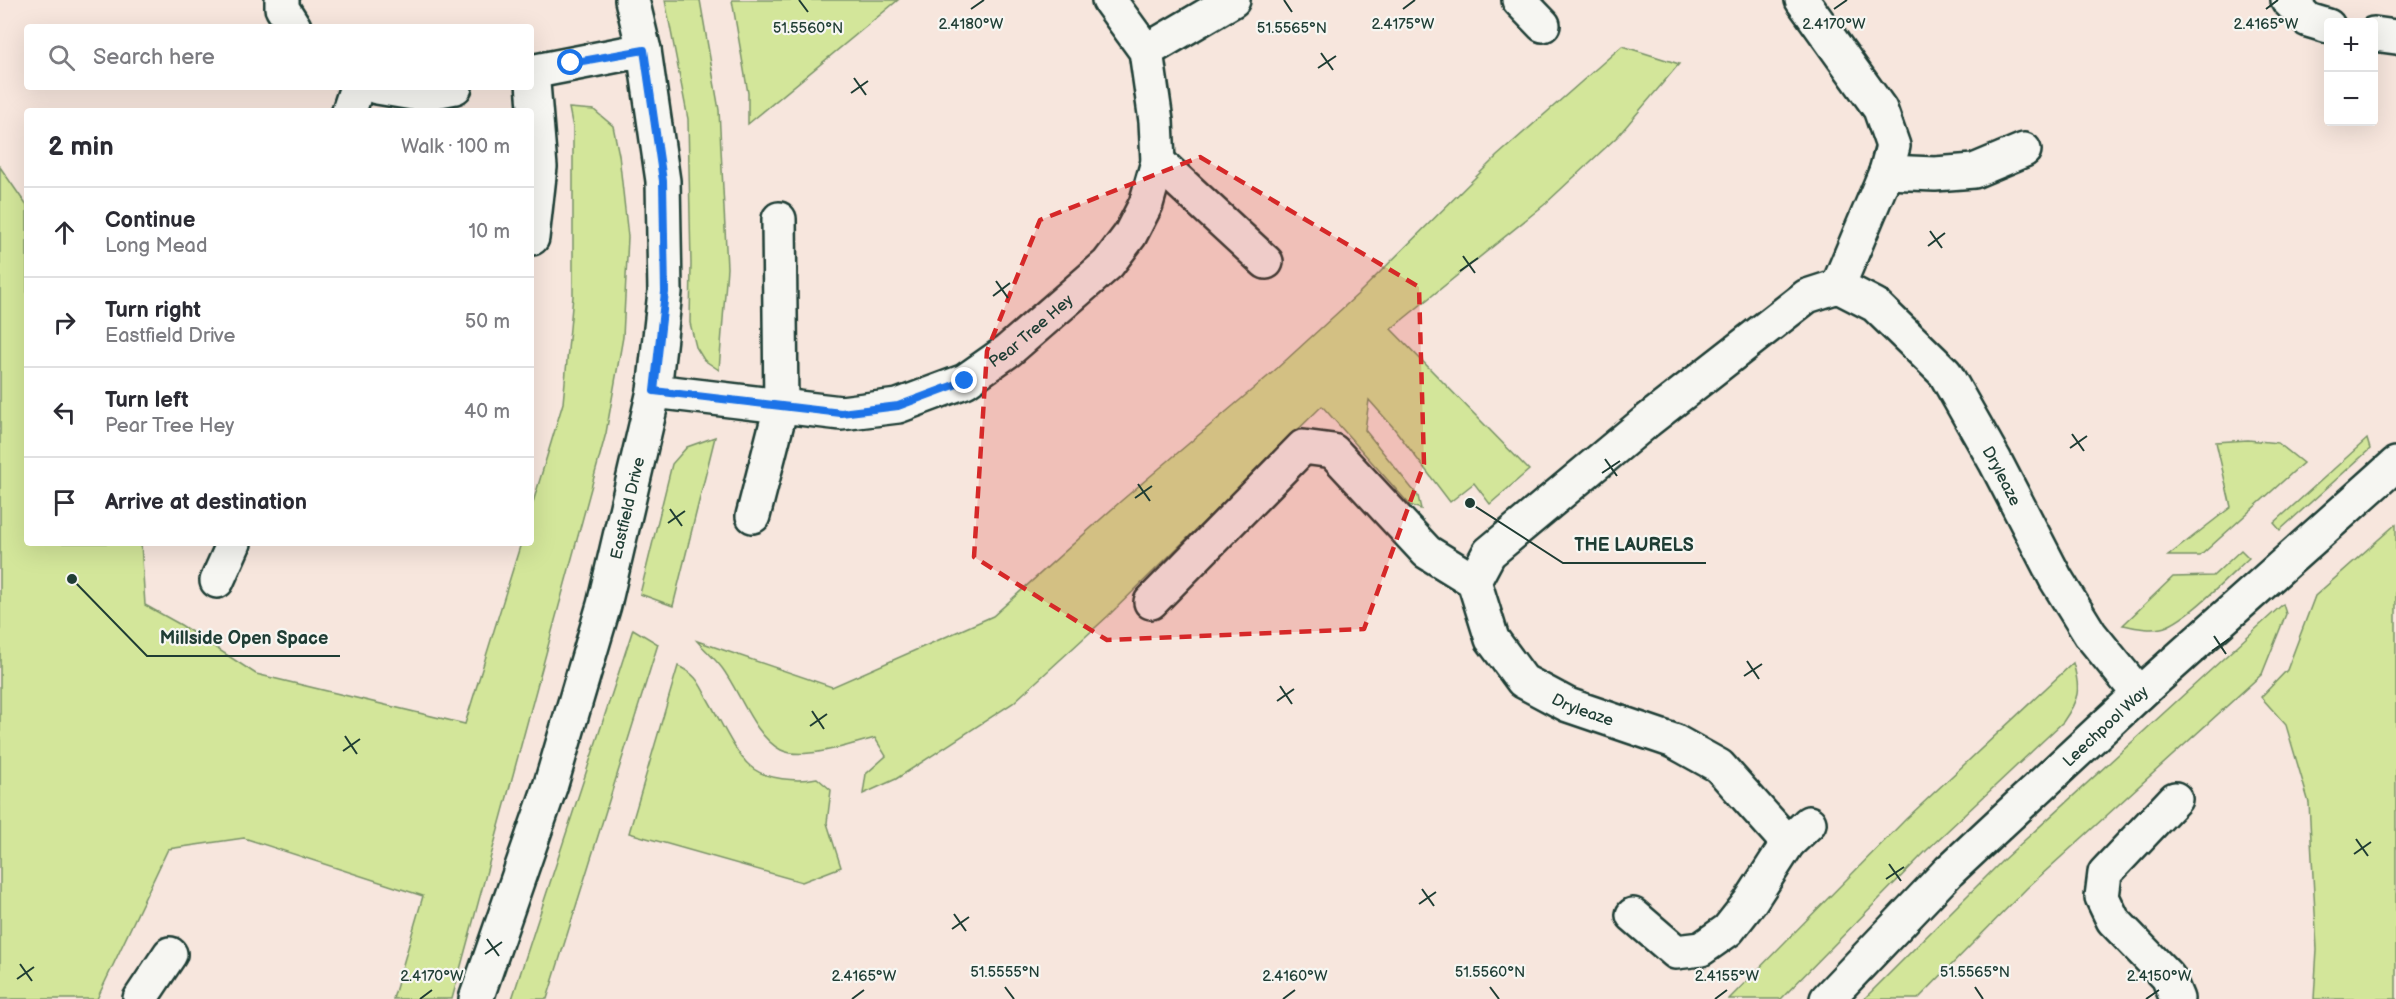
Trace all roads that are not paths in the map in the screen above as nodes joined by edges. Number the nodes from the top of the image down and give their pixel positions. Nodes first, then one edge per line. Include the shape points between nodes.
1 (282, 0) edge
2 (633, 0) edge
3 (1109, 0) edge
4 (1233, 0) edge
5 (1519, 0) edge
6 (1802, 0) edge
7 (2288, 0) edge
8 (292, 24) edge
9 (1543, 25) dead end
10 (2324, 25) edge
11 (2378, 35) edge
12 (2396, 37) edge
13 (644, 50) junction
14 (1146, 51) junction
15 (534, 72) edge
16 (356, 90) edge
17 (395, 90) edge
18 (440, 90) edge
19 (534, 90) edge
20 (350, 108) edge
21 (2024, 150) dead end
22 (1158, 162) junction
23 (1886, 172) junction
24 (779, 219) dead end
25 (534, 220) edge
26 (1266, 262) dead end
27 (1838, 286) junction
28 (654, 391) junction
29 (780, 407) junction
30 (2396, 464) edge
31 (753, 516) dead end
32 (233, 546) edge
33 (217, 581) dead end
34 (1474, 582) junction
35 (1151, 602) dead end
36 (2139, 694) junction
37 (2175, 799) dead end
38 (1633, 915) dead end
39 (170, 954) dead end
40 (140, 999) edge
41 (476, 999) edge
42 (1827, 999) edge
43 (2177, 999) edge

1 - 8 street via 282,8
2 - 13 street, Eastfield Drive
3 - 14 street, Pear Tree Hey
4 - 14 street
5 - 9 street
6 - 23 street via 1880,109 1893,146
7 - 10 street via 2308,20
11 - 12 street
13 - 15 street
13 - 28 street, Eastfield Drive via 663,181 665,292
14 - 22 street, Pear Tree Hey
16 - 20 street
17 - 18 street via 419,94
19 - 25 street via 540,167
21 - 23 street via 1974,171
22 - 26 street
22 - 29 street, Pear Tree Hey via 1146,204 1130,235 1108,264 1009,350 965,381 898,406 841,413
23 - 27 street
24 - 29 street
27 - 34 street via 1807,296 1647,421 1489,553
27 - 36 street, Dryleaze via 1875,305 1945,373 2056,579 2090,633
28 - 29 street, Pear Tree Hey
28 - 41 street, Eastfield Drive via 604,605 551,784
29 - 31 street
30 - 36 street, Leechpool Way
32 - 33 street
34 - 35 street via 1427,552 1333,451 1303,447
34 - 38 street, Dryleaze via 1492,639 1523,681 1568,705 1674,741 1719,766 1799,833 1728,930 1701,949 1676,952
36 - 42 street, Leechpool Way via 1949,871
37 - 43 street via 2105,873 2102,897 2114,920 2168,977
39 - 40 street

